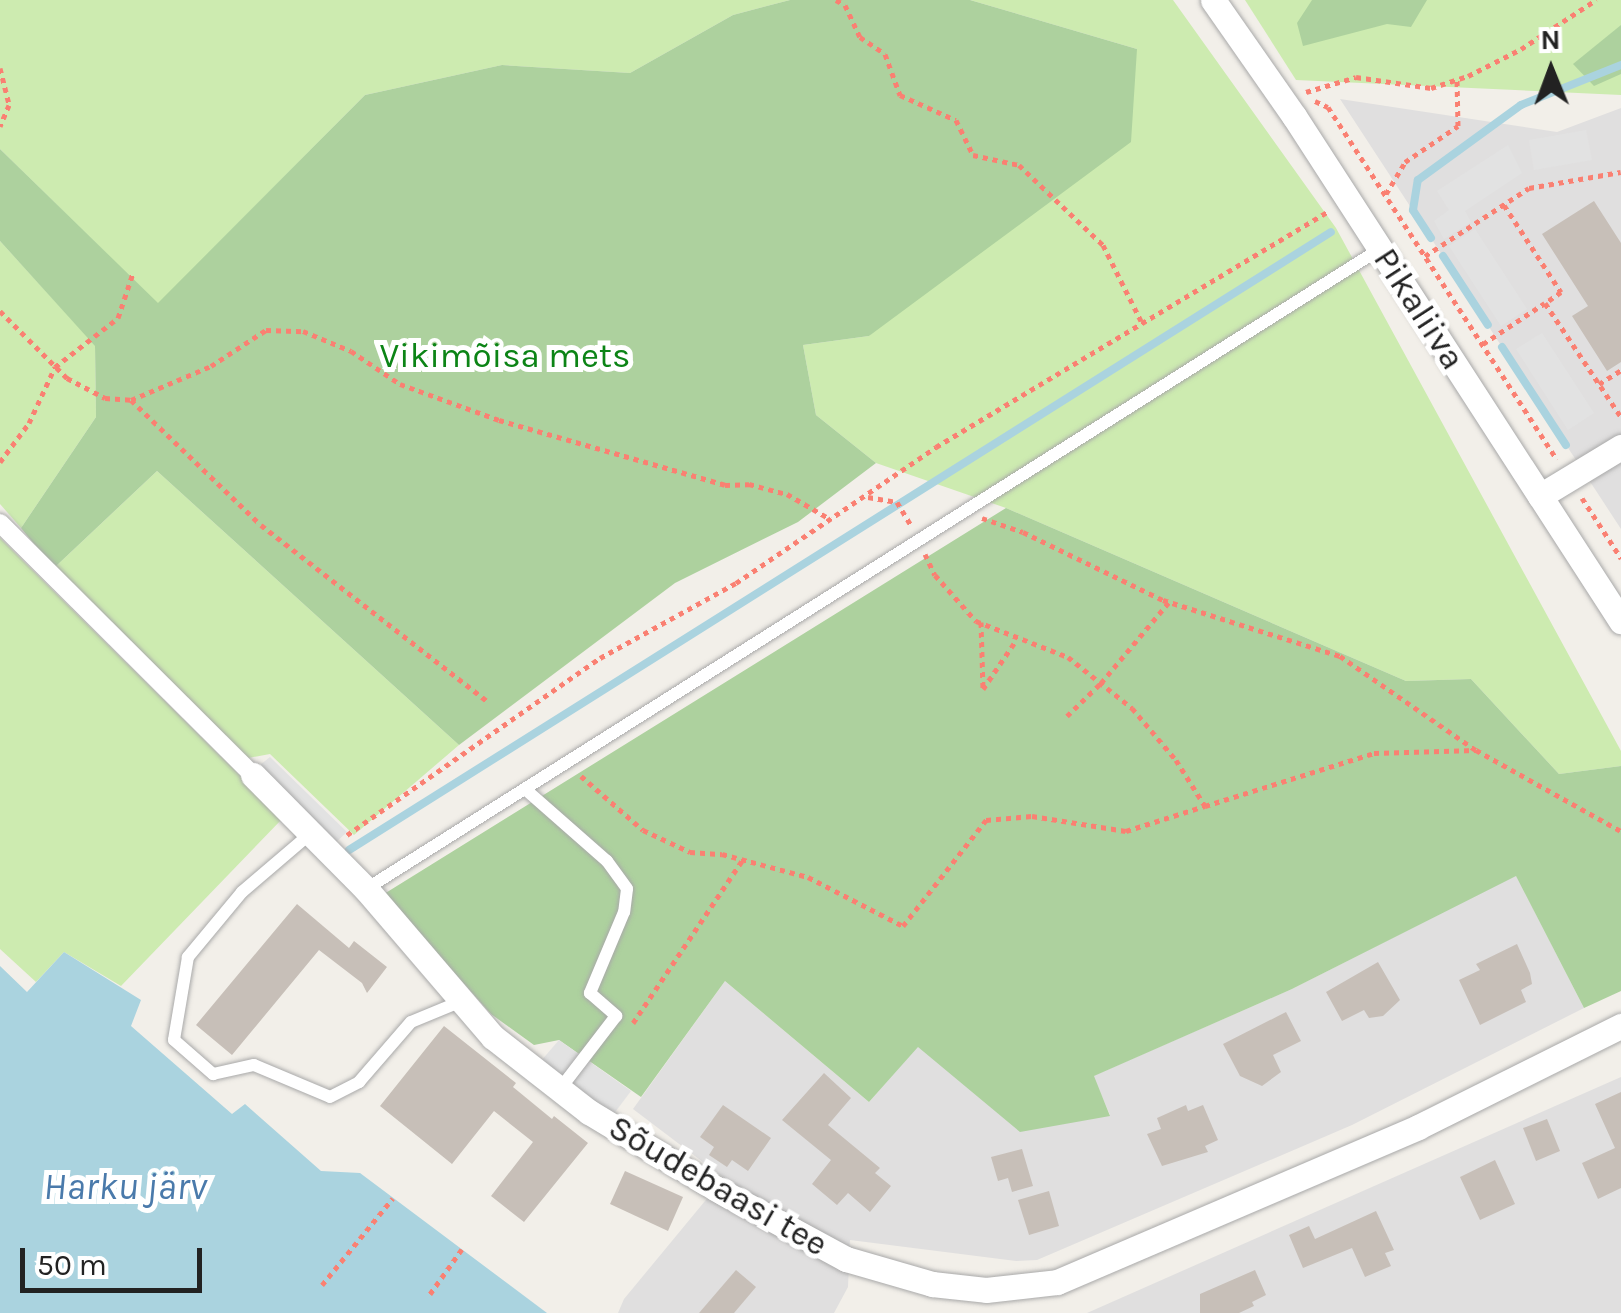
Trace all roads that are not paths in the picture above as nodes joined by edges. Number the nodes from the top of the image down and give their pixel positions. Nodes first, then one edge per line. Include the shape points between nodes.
1 (1213, 0) edge
2 (1380, 249) junction
3 (1621, 447) edge
4 (1540, 496) junction
5 (0, 523) edge
6 (1621, 621) edge
7 (252, 775) joint
8 (524, 788) junction
9 (320, 840) junction
10 (366, 889) junction
11 (462, 1000) junction
12 (1621, 1026) edge
13 (560, 1090) junction

1 - 2 street, Pikaliiva
2 - 4 street, Pikaliiva
2 - 8 lane
3 - 4 street
4 - 6 street, Pikaliiva
5 - 7 street, Sõudebaasi tee
7 - 9 street, Sõudebaasi tee
8 - 10 lane
8 - 13 lane via 625,882 624,912 590,993 616,1016
9 - 10 street, Sõudebaasi tee
9 - 11 lane via 242,892 188,957 174,1040 213,1074 254,1065 330,1097 358,1082 411,1022
10 - 11 street, Sõudebaasi tee
11 - 13 street, Sõudebaasi tee via 492,1036
12 - 13 street, Sõudebaasi tee via 1418,1127 1057,1282 1022,1290 932,1284 846,1259 715,1188

